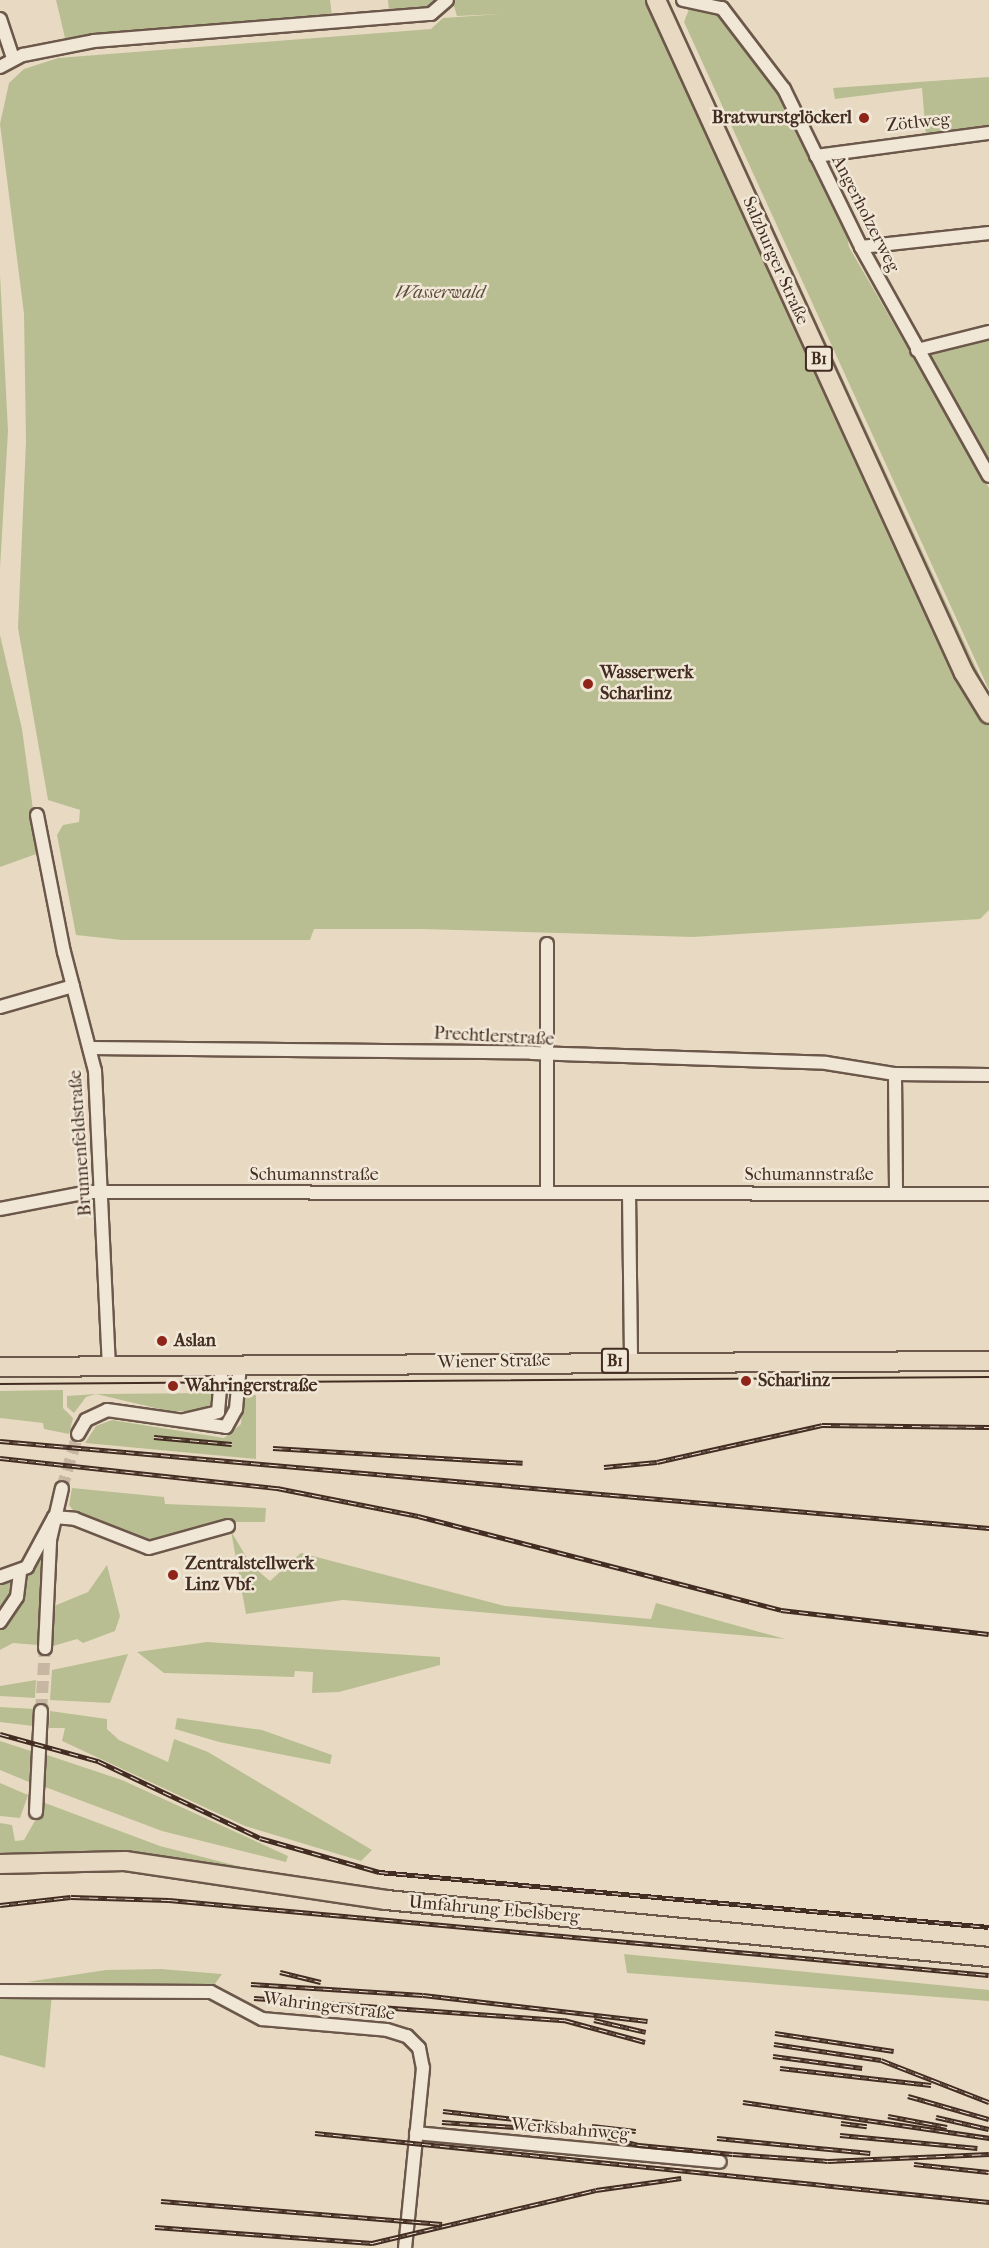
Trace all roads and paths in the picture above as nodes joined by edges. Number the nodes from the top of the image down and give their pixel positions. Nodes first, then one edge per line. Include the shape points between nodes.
1 (656, 0) edge
2 (683, 0) edge
3 (446, 4) edge
4 (0, 19) edge
5 (13, 58) junction
6 (0, 67) edge
7 (989, 133) edge
8 (816, 156) junction
9 (989, 233) edge
10 (861, 247) junction
11 (989, 332) edge
12 (917, 350) junction
13 (989, 476) edge
14 (989, 714) edge
15 (37, 815) dead end
16 (547, 944) dead end
17 (73, 986) junction
18 (0, 1007) edge
19 (91, 1048) junction
20 (546, 1055) junction
21 (895, 1074) junction
22 (989, 1075) edge
23 (103, 1192) junction
24 (629, 1193) junction
25 (896, 1193) junction
26 (547, 1194) junction
27 (989, 1194) edge
28 (0, 1209) edge
29 (989, 1360) edge
30 (631, 1361) junction
31 (231, 1365) junction
32 (109, 1366) junction
33 (0, 1367) edge
34 (173, 1421) junction
35 (78, 1434) tunnel mouth
36 (62, 1488) tunnel mouth
37 (54, 1517) junction
38 (228, 1526) dead end
39 (20, 1574) junction
40 (0, 1577) edge
41 (0, 1622) edge
42 (45, 1648) tunnel mouth
43 (41, 1711) tunnel mouth
44 (36, 1812) dead end
45 (0, 1864) edge
46 (989, 1957) edge
47 (0, 1991) edge
48 (416, 2133) junction
49 (720, 2162) dead end
50 (405, 2248) edge

1 - 14 main road, Salzburger Straße / B1 via 959,662
2 - 8 street, Angerholzerweg via 714,4 733,19 784,89
3 - 5 street via 432,14 138,35
4 - 5 street
5 - 6 street
7 - 8 street, Zötlweg
8 - 10 street, Angerholzerweg
9 - 10 street
10 - 12 street, Angerholzerweg
11 - 12 street
12 - 13 street, Angerholzerweg
15 - 17 street, Brunnenfeldstraße
16 - 20 street
17 - 18 street
17 - 19 street, Brunnenfeldstraße
19 - 20 street, Prechtlerstraße
19 - 23 street, Brunnenfeldstraße
20 - 21 street, Prechtlerstraße via 826,1063
20 - 26 street
21 - 22 street, Prechtlerstraße
21 - 25 street
23 - 26 street, Schumannstraße
23 - 28 street, Schumannstraße
23 - 32 street, Brunnenfeldstraße
24 - 25 street, Schumannstraße
24 - 26 street, Schumannstraße
24 - 30 street
25 - 27 street, Schumannstraße
29 - 30 main road, Wiener Straße / B1
30 - 31 main road, Wiener Straße / B1
31 - 32 main road, Wiener Straße / B1
31 - 34 street via 218,1412
31 - 34 street via 230,1424 219,1429
32 - 33 main road, Wiener Straße / B1
34 - 35 street via 107,1410 86,1420
36 - 37 street
37 - 38 street via 75,1519 149,1548
37 - 39 street
37 - 42 street
39 - 40 street
39 - 41 street via 17,1597
43 - 44 street
45 - 46 main road, Umfahrung Ebelsberg via 125,1861 386,1900
47 - 48 street, Wahringerstraße via 211,1992 262,2019 398,2032 415,2041 422,2057
48 - 49 street, Werksbahnweg
48 - 50 street, Wahringerstraße

